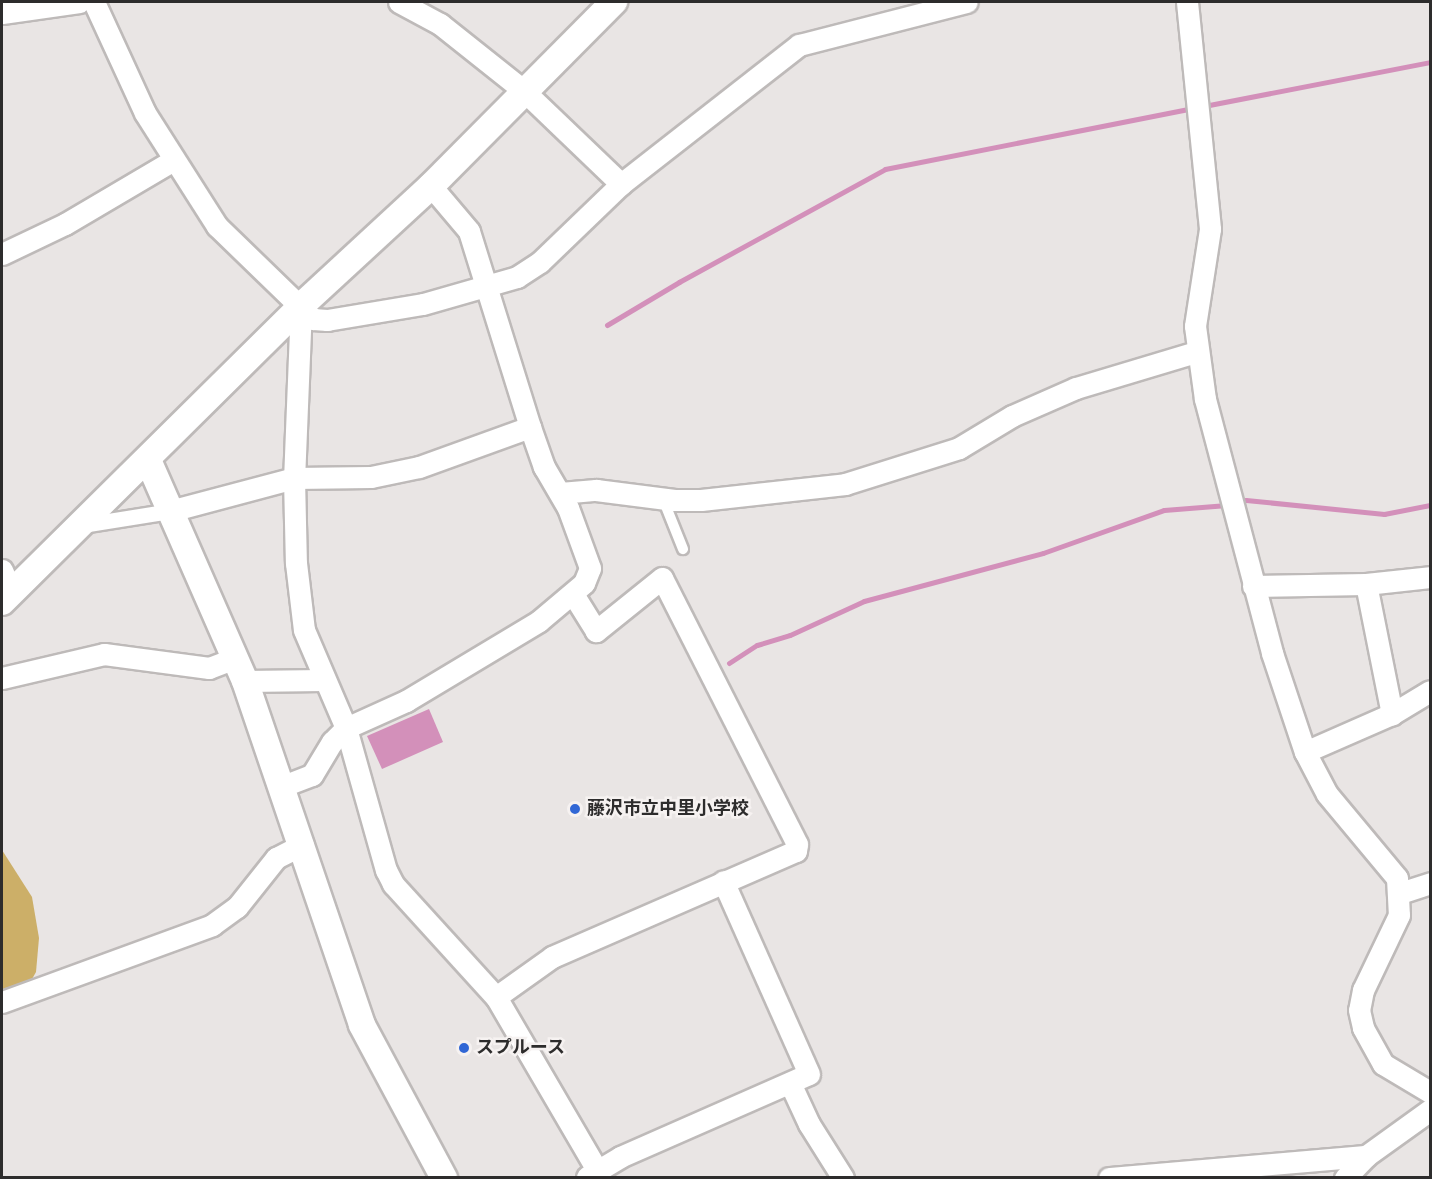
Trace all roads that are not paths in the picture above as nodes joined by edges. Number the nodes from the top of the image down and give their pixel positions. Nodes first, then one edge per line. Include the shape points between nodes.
1 (79, 2) edge
2 (94, 2) edge
3 (399, 2) edge
4 (614, 2) edge
5 (967, 2) edge
6 (1187, 2) edge
7 (2, 13) edge
8 (523, 90) junction
9 (172, 161) junction
10 (621, 184) junction
11 (431, 186) junction
12 (2, 254) edge
13 (488, 287) junction
14 (301, 306) junction
15 (1196, 352) junction
16 (530, 427) junction
17 (148, 460) junction
18 (294, 478) junction
19 (560, 494) junction
20 (663, 498) junction
21 (170, 511) junction
22 (82, 525) junction
23 (683, 549) dead end
24 (1431, 577) edge
25 (1366, 584) junction
26 (1253, 586) junction
27 (5, 588) edge
28 (573, 594) junction
29 (240, 670) junction
30 (2, 678) edge
31 (323, 680) junction
32 (1431, 691) edge
33 (1392, 714) junction
34 (346, 728) junction
35 (1305, 752) junction
36 (283, 786) junction
37 (303, 844) junction
38 (723, 881) junction
39 (1431, 883) edge
40 (1400, 893) junction
41 (496, 997) junction
42 (2, 1002) edge
43 (790, 1083) junction
44 (1431, 1092) edge
45 (1431, 1110) edge
46 (1366, 1156) junction
47 (1241, 1172) edge
48 (592, 1174) edge
49 (444, 1178) edge
50 (843, 1178) edge
51 (1109, 1178) edge
52 (1345, 1178) edge

1 - 7 street
2 - 9 street via 119,61
3 - 8 street via 440,24
4 - 8 street
5 - 10 street via 800,45
6 - 15 street via 1211,245 1197,300
8 - 10 street
8 - 11 street
9 - 12 street via 65,224
9 - 14 street via 217,226
10 - 13 street via 540,262
11 - 13 street via 469,231
11 - 14 street
13 - 14 street via 351,318 314,319
13 - 16 street
14 - 17 street
14 - 18 street
15 - 20 street via 1076,388 1012,416 959,448 845,484 701,500
15 - 26 street
16 - 18 street via 419,467 371,477
16 - 19 street via 544,467
17 - 21 street
17 - 22 street
18 - 21 street
18 - 31 street via 296,563 304,630
19 - 20 street via 596,490
19 - 28 street via 590,568 584,583
20 - 23 lane
21 - 22 street
21 - 29 street
22 - 27 street
24 - 25 street
25 - 26 street
25 - 33 street
26 - 35 street
28 - 34 street via 539,621 406,701
28 - 38 street via 597,631 662,578 797,844 796,851
29 - 30 street via 104,654
29 - 31 street
29 - 36 street
31 - 34 street
32 - 33 street
33 - 35 street
34 - 36 street via 332,742 312,775
34 - 41 street via 393,884
35 - 40 street via 1327,794 1391,869
36 - 37 street
37 - 42 street via 276,858 237,907 212,925
37 - 49 street via 339,965 362,1025
38 - 41 street via 552,957
38 - 43 street via 809,1074
39 - 40 street
40 - 44 street via 1399,915 1363,990 1359,1010 1362,1028 1383,1064
41 - 48 street
43 - 48 street
43 - 50 street via 809,1124
45 - 46 street
46 - 47 street
46 - 52 street
47 - 51 street

